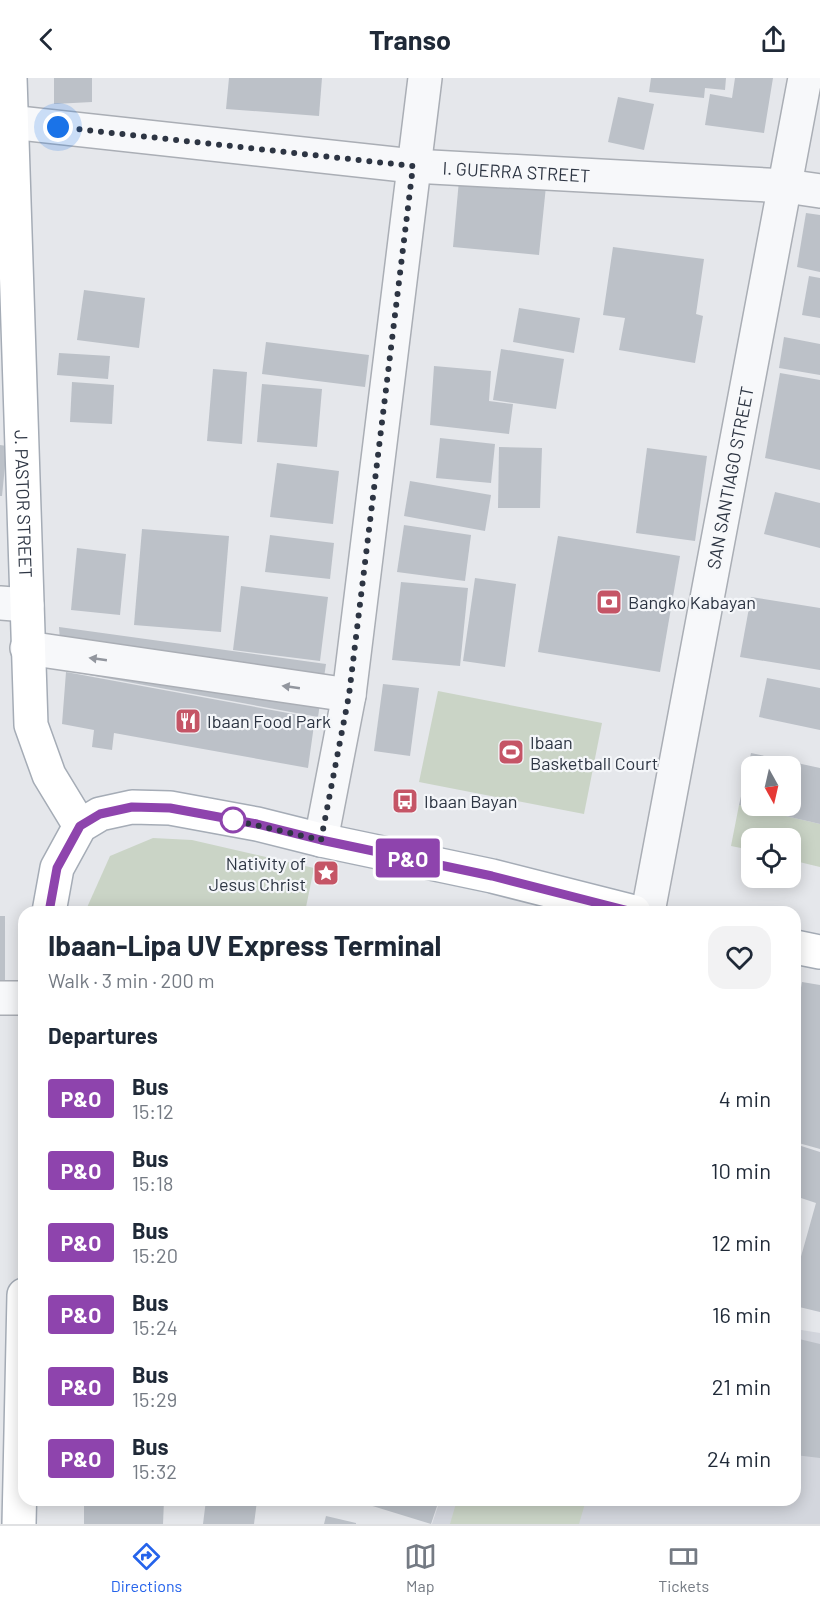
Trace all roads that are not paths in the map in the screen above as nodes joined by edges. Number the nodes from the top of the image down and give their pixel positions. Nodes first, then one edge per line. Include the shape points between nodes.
1 (10, 78) edge
2 (425, 78) edge
3 (805, 78) edge
4 (5, 122) edge
5 (413, 166) junction
6 (786, 186) junction
7 (820, 190) edge
8 (13, 604) edge
9 (27, 648) junction
10 (349, 695) junction
11 (80, 826) junction
12 (321, 840) junction
13 (50, 906) edge
14 (610, 906) edge
15 (649, 906) edge
16 (801, 947) edge
17 (820, 952) edge
18 (18, 998) edge
19 (0, 999) edge
20 (18, 1344) edge
21 (11, 1401) edge
22 (19, 1524) edge

1 - 4 main road, J. PASTOR STREET
2 - 5 street
3 - 6 street, SAN SANTIAGO STREET
4 - 5 street, I. GUERRA STREET
4 - 8 main road, J. PASTOR STREET
5 - 6 street, I. GUERRA STREET
5 - 10 street
6 - 7 street, I. GUERRA STREET
6 - 15 street, SAN SANTIAGO STREET
8 - 9 main road, J. PASTOR STREET
10 -> 9 street
9 - 11 main road, J. PASTOR STREET via 30,725 49,775
10 - 12 street
11 - 12 main road via 100,814 132,807 170,808
11 - 13 main road via 57,868
12 - 14 main road
16 - 17 main road
18 - 19 street
20 - 21 main road
21 - 22 main road

